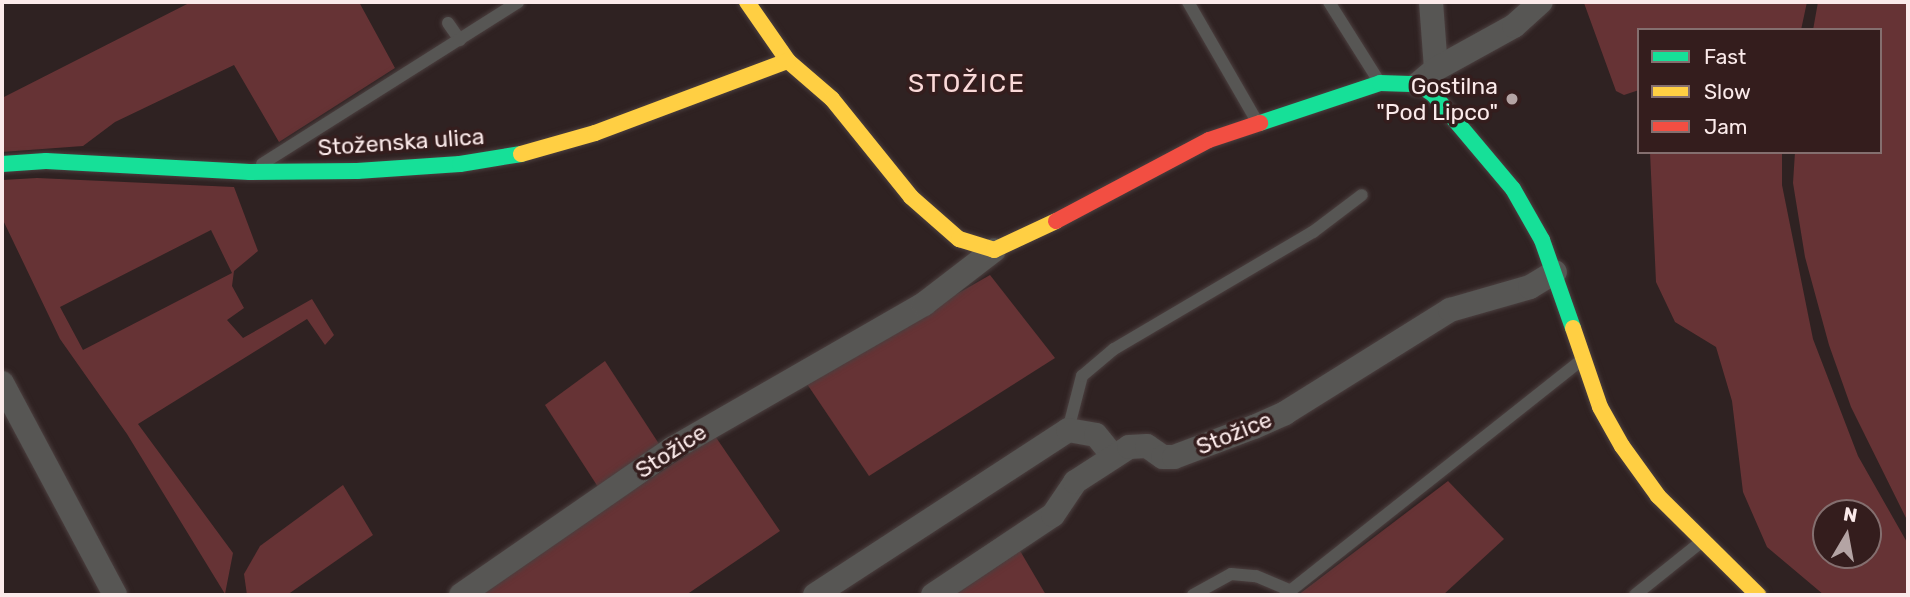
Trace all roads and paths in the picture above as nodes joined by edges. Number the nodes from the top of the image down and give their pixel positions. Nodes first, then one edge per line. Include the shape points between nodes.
1 (518, 2) edge
2 (747, 2) edge
3 (1188, 2) edge
4 (1329, 2) edge
5 (1431, 2) edge
6 (1541, 2) edge
7 (448, 23) dead end
8 (460, 40) junction
9 (788, 61) junction
10 (1427, 77) junction
11 (1380, 83) junction
12 (1258, 123) junction
13 (2, 164) edge
14 (250, 172) junction
15 (1362, 195) dead end
16 (993, 250) junction
17 (1555, 272) junction
18 (1583, 360) junction
19 (2, 383) edge
20 (1068, 430) junction
21 (1114, 457) junction
22 (1704, 540) junction
23 (1287, 592) edge
24 (115, 595) edge
25 (461, 595) edge
26 (815, 595) edge
27 (933, 595) edge
28 (1193, 595) edge
29 (1635, 595) edge
30 (1758, 595) edge

1 - 8 lane
2 - 9 street
3 - 12 lane
4 - 11 lane
5 - 10 street
6 - 10 street via 1514,26
7 - 8 lane
8 - 14 lane
9 - 14 street, Stoženska ulica via 532,152 460,164 357,172
9 - 16 street via 832,99 941,227 959,239
10 - 11 street, Stožice
10 - 17 street via 1433,94 1513,189
11 - 12 street, Stožice
12 - 16 street, Stožice via 1209,140
13 - 14 street, Stoženska ulica via 46,161
15 - 20 lane via 1313,232 1114,349 1082,376
16 - 25 street, Stožice via 924,304 672,449
17 - 18 street
17 - 21 street, Stožice via 1530,287 1450,310 1308,399 1254,427 1174,457 1163,457 1139,444
18 - 22 street via 1600,407 1622,446 1658,496
18 - 23 lane
19 - 24 street
20 - 21 street via 1096,435
20 - 26 street
21 - 27 street, Stožice via 1075,482 1053,515
22 - 29 lane
22 - 30 street
23 - 28 lane via 1256,576 1231,574

